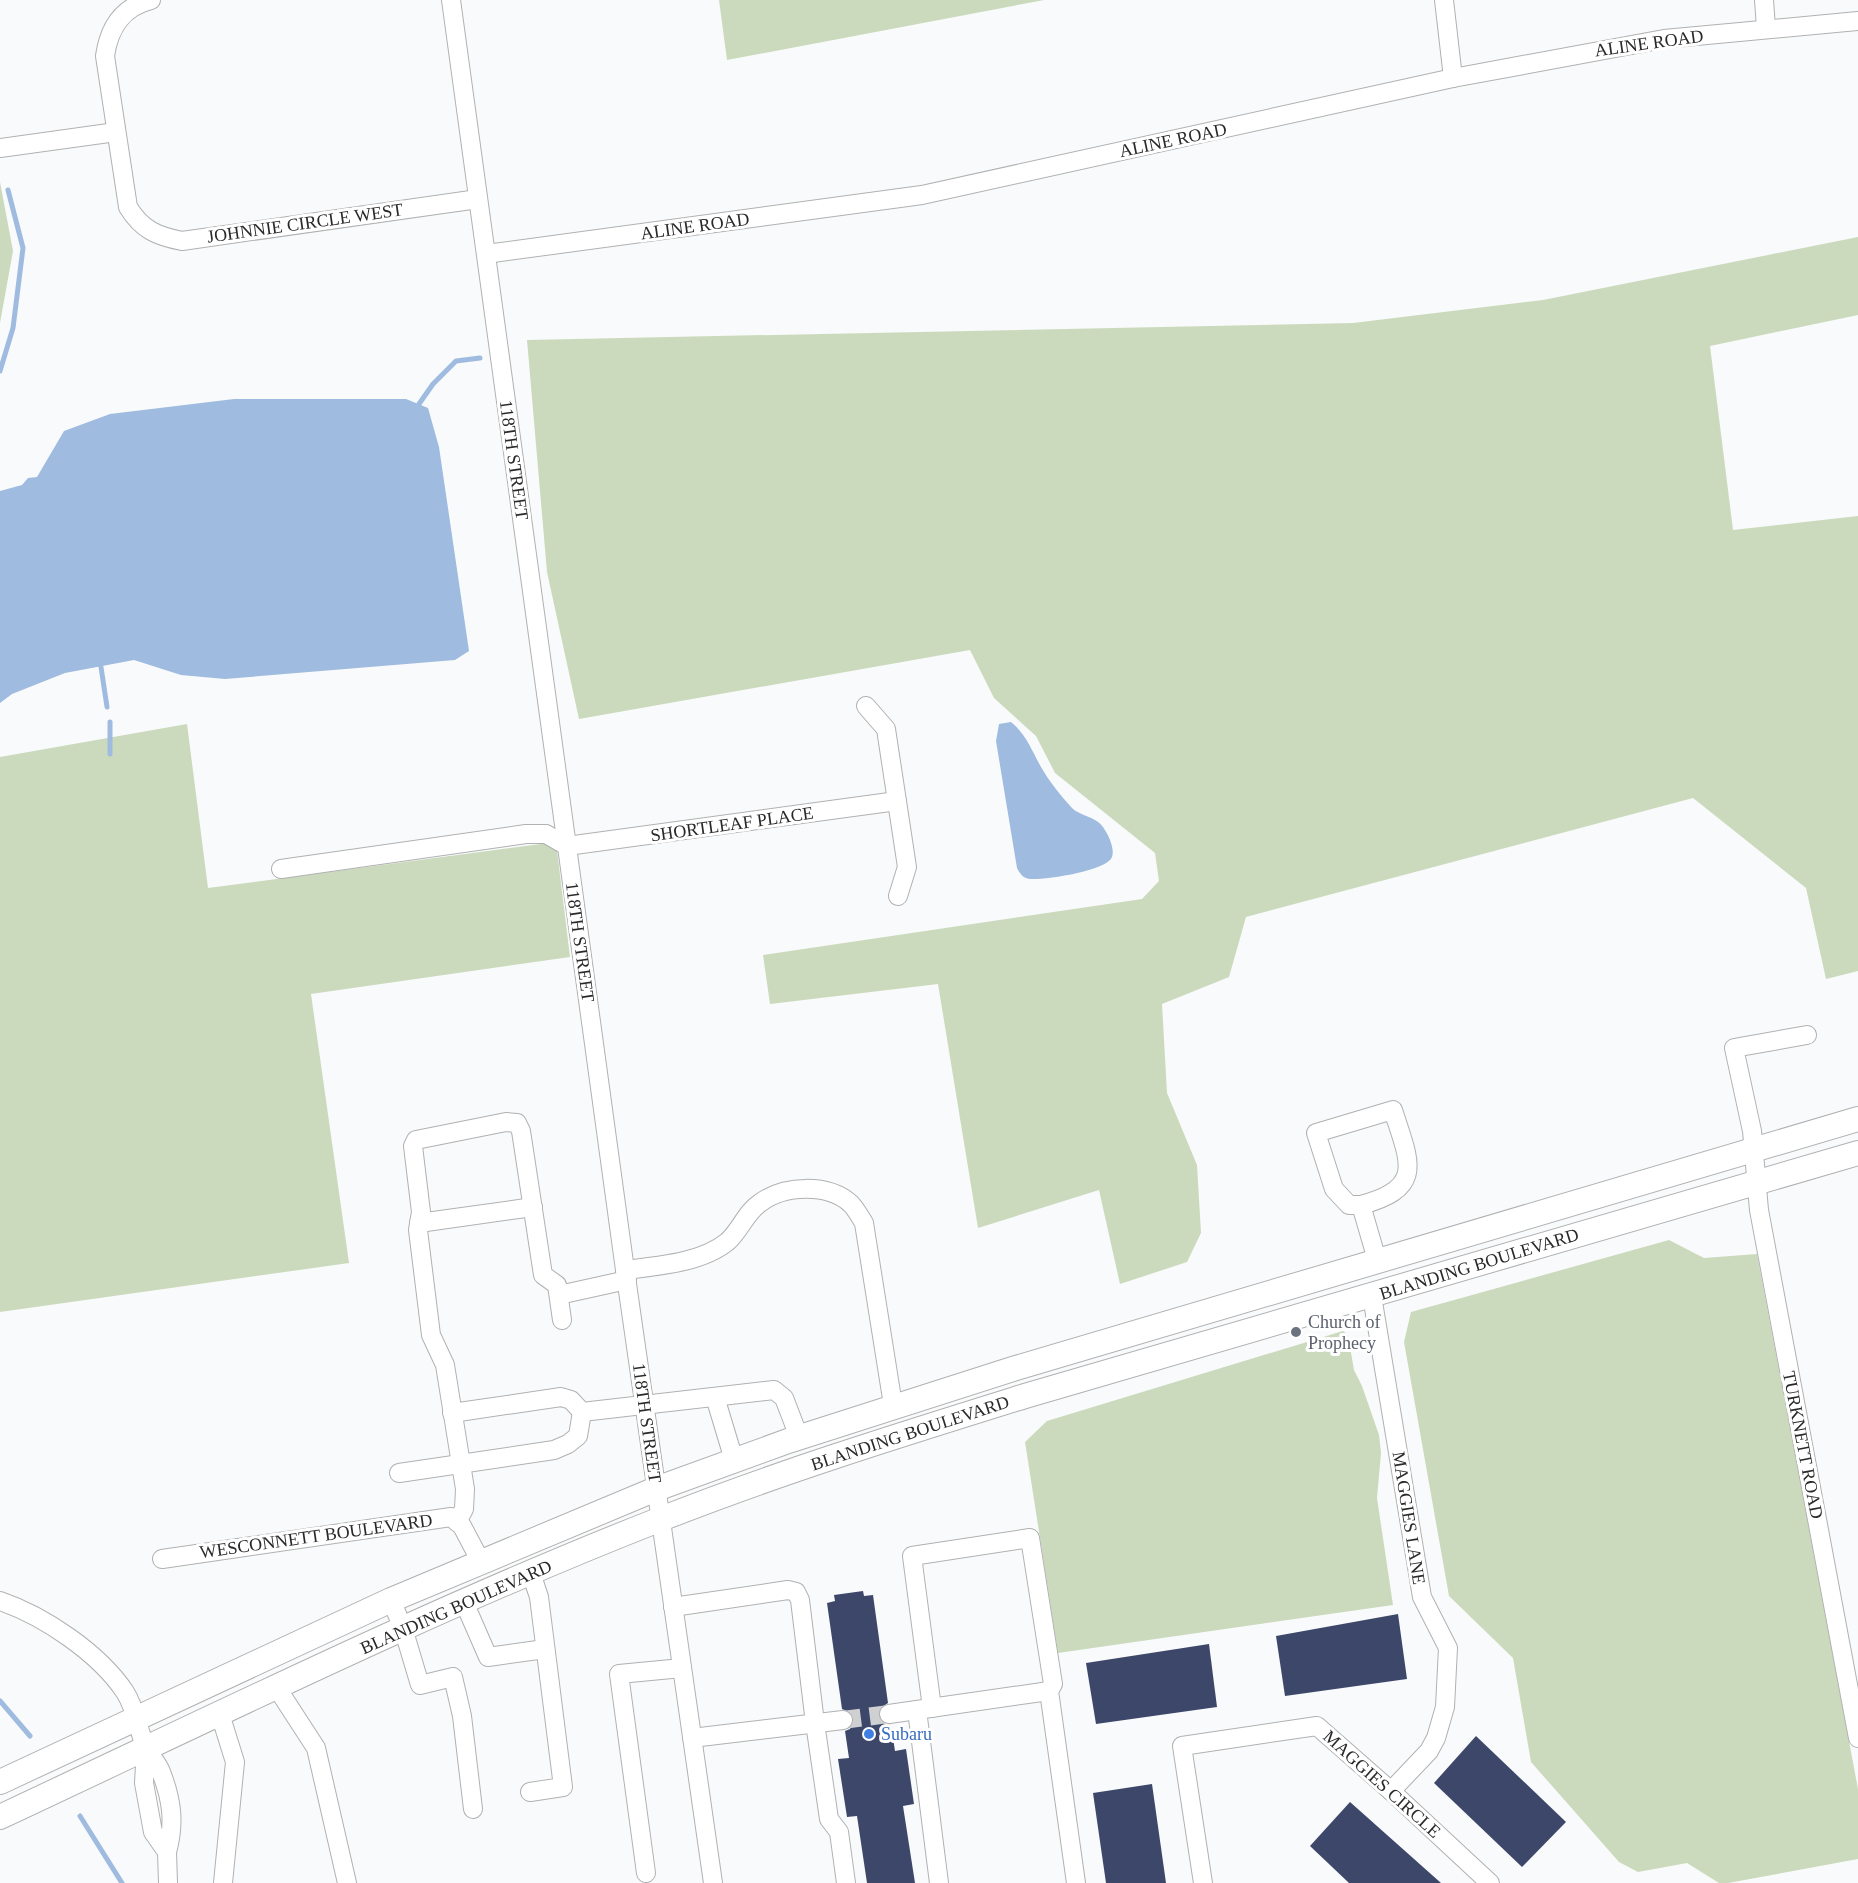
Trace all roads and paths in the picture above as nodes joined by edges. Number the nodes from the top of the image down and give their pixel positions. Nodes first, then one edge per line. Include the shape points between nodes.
1 (151, 0) edge
2 (451, 0) edge
3 (1444, 0) edge
4 (1764, 0) edge
5 (1858, 21) edge
6 (1766, 28) junction
7 (1453, 78) junction
8 (116, 132) junction
9 (0, 148) edge
10 (478, 199) junction
11 (486, 254) junction
12 (866, 706) dead end
13 (897, 801) junction
14 (567, 846) junction
15 (281, 869) dead end
16 (898, 896) dead end
17 (1807, 1035) dead end
18 (1858, 1119) edge
19 (1753, 1151) junction
20 (1858, 1153) edge
21 (1755, 1182) junction
22 (1361, 1205) junction
23 (532, 1207) junction
24 (419, 1223) junction
25 (1451, 1239) junction
26 (1377, 1260) junction
27 (626, 1275) junction
28 (559, 1295) junction
29 (1372, 1296) junction
30 (1300, 1316) junction
31 (562, 1320) dead end
32 (1016, 1368) junction
33 (1025, 1396) junction
34 (715, 1397) junction
35 (644, 1405) junction
36 (893, 1405) junction
37 (452, 1413) junction
38 (582, 1413) junction
39 (799, 1437) junction
40 (734, 1460) junction
41 (461, 1464) junction
42 (399, 1473) dead end
43 (656, 1489) junction
44 (661, 1518) junction
45 (458, 1522) junction
46 (162, 1559) dead end
47 (482, 1562) junction
48 (531, 1573) junction
49 (392, 1600) junction
50 (0, 1601) edge
51 (464, 1602) junction
52 (673, 1607) junction
53 (403, 1628) junction
54 (545, 1649) junction
55 (682, 1668) junction
56 (277, 1688) junction
57 (1049, 1691) junction
58 (925, 1709) junction
59 (220, 1714) junction
60 (889, 1714) tunnel mouth
61 (137, 1719) junction
62 (843, 1720) tunnel mouth
63 (814, 1723) junction
64 (692, 1738) junction
65 (1858, 1738) edge
66 (146, 1749) junction
67 (0, 1782) edge
68 (1391, 1791) junction
69 (530, 1792) dead end
70 (473, 1809) dead end
71 (0, 1817) edge
72 (646, 1873) dead end
73 (168, 1883) edge
74 (224, 1883) edge
75 (347, 1883) edge
76 (713, 1883) edge
77 (846, 1883) edge
78 (939, 1883) edge
79 (1076, 1883) edge
80 (1203, 1883) edge
81 (1490, 1883) edge

1 - 8 street via 132,7 115,23 107,40 105,56
2 - 10 street, 118TH STREET
3 - 7 street
4 - 6 street
5 - 6 street, ALINE ROAD
6 - 7 street, ALINE ROAD via 1664,39
7 - 11 street, ALINE ROAD via 922,195
8 - 9 street
8 - 10 street, JOHNNIE CIRCLE WEST via 124,193 137,222 157,236 182,241
10 - 11 street, 118TH STREET
11 - 14 street, 118TH STREET
12 - 13 street via 886,729
13 - 14 street, SHORTLEAF PLACE
13 - 16 street via 907,867
14 - 15 street via 546,834 526,834
14 - 27 street, 118TH STREET
17 - 19 street, TURKNETT ROAD via 1734,1048
18 - 19 main road, BLANDING BOULEVARD
19 - 21 street, TURKNETT ROAD
19 - 25 main road, BLANDING BOULEVARD
20 - 21 main road, BLANDING BOULEVARD
21 - 29 main road, BLANDING BOULEVARD
21 - 65 street, TURKNETT ROAD
22 - 22 street via 1384,1199 1399,1190 1405,1180 1408,1158 1393,1110 1316,1133 1334,1189 1349,1206
22 - 26 street
23 - 24 street
23 - 24 street via 521,1131 517,1123 507,1122 416,1140 412,1146
23 - 28 street via 543,1275 557,1285
24 - 37 street via 431,1335 445,1365
25 - 26 main road, BLANDING BOULEVARD
25 - 29 main road via 1396,1270
26 - 30 main road via 1356,1285
26 - 32 main road, BLANDING BOULEVARD
27 - 28 street
27 - 35 street, 118TH STREET
27 - 36 street via 704,1254 727,1242 758,1203 781,1191 807,1189 834,1194 851,1204 864,1223
28 - 31 street
29 - 30 main road, BLANDING BOULEVARD
29 - 68 street, MAGGIES LANE via 1422,1597 1448,1648 1445,1707 1436,1738
30 - 33 main road, BLANDING BOULEVARD
32 - 33 street
32 - 36 main road, BLANDING BOULEVARD
33 - 44 main road, BLANDING BOULEVARD
34 - 35 street
34 - 39 street via 781,1392
34 - 40 street
35 - 38 street
35 - 43 street, 118TH STREET
36 - 39 main road, BLANDING BOULEVARD
37 - 38 street via 561,1397 571,1400
37 - 41 street
38 - 41 street via 578,1436 554,1450
39 - 40 main road, BLANDING BOULEVARD
40 - 43 main road, BLANDING BOULEVARD
41 - 42 street
41 - 45 street via 464,1509
43 - 44 street, 118TH STREET
43 - 47 main road, BLANDING BOULEVARD
44 - 48 main road, BLANDING BOULEVARD
44 - 52 street, 118TH STREET
45 - 46 street, WESCONNETT BOULEVARD via 451,1517
45 - 47 street, WESCONNETT BOULEVARD
47 - 49 main road, BLANDING BOULEVARD
48 - 51 main road, BLANDING BOULEVARD
48 - 54 street via 539,1597
49 - 53 street
49 - 61 main road, BLANDING BOULEVARD
50 - 61 street via 21,1608 63,1633 95,1660 124,1692
51 - 53 main road, BLANDING BOULEVARD
51 - 54 street via 488,1658
52 - 55 street, 118TH STREET
52 - 63 street via 796,1592 801,1600
53 - 56 main road, BLANDING BOULEVARD
53 - 70 street via 420,1685 453,1677
54 - 69 street via 563,1787
55 - 64 street, 118TH STREET
55 - 72 street via 619,1674
56 - 59 main road, BLANDING BOULEVARD
56 - 75 street via 316,1748
57 - 58 street
57 - 58 street via 1053,1684 1030,1538 912,1556
57 - 79 street
58 - 60 street
58 - 78 street
59 - 66 main road, BLANDING BOULEVARD
59 - 74 street via 235,1762
61 - 66 street
61 - 67 main road, BLANDING BOULEVARD
62 - 63 street
63 - 64 street
63 - 77 street via 829,1819 839,1832
64 - 76 street, 118TH STREET
66 - 71 main road, BLANDING BOULEVARD
66 - 73 street via 144,1783 153,1832 167,1852
68 - 80 street, MAGGIES CIRCLE via 1317,1726 1182,1746
68 - 81 street, MAGGIES CIRCLE

